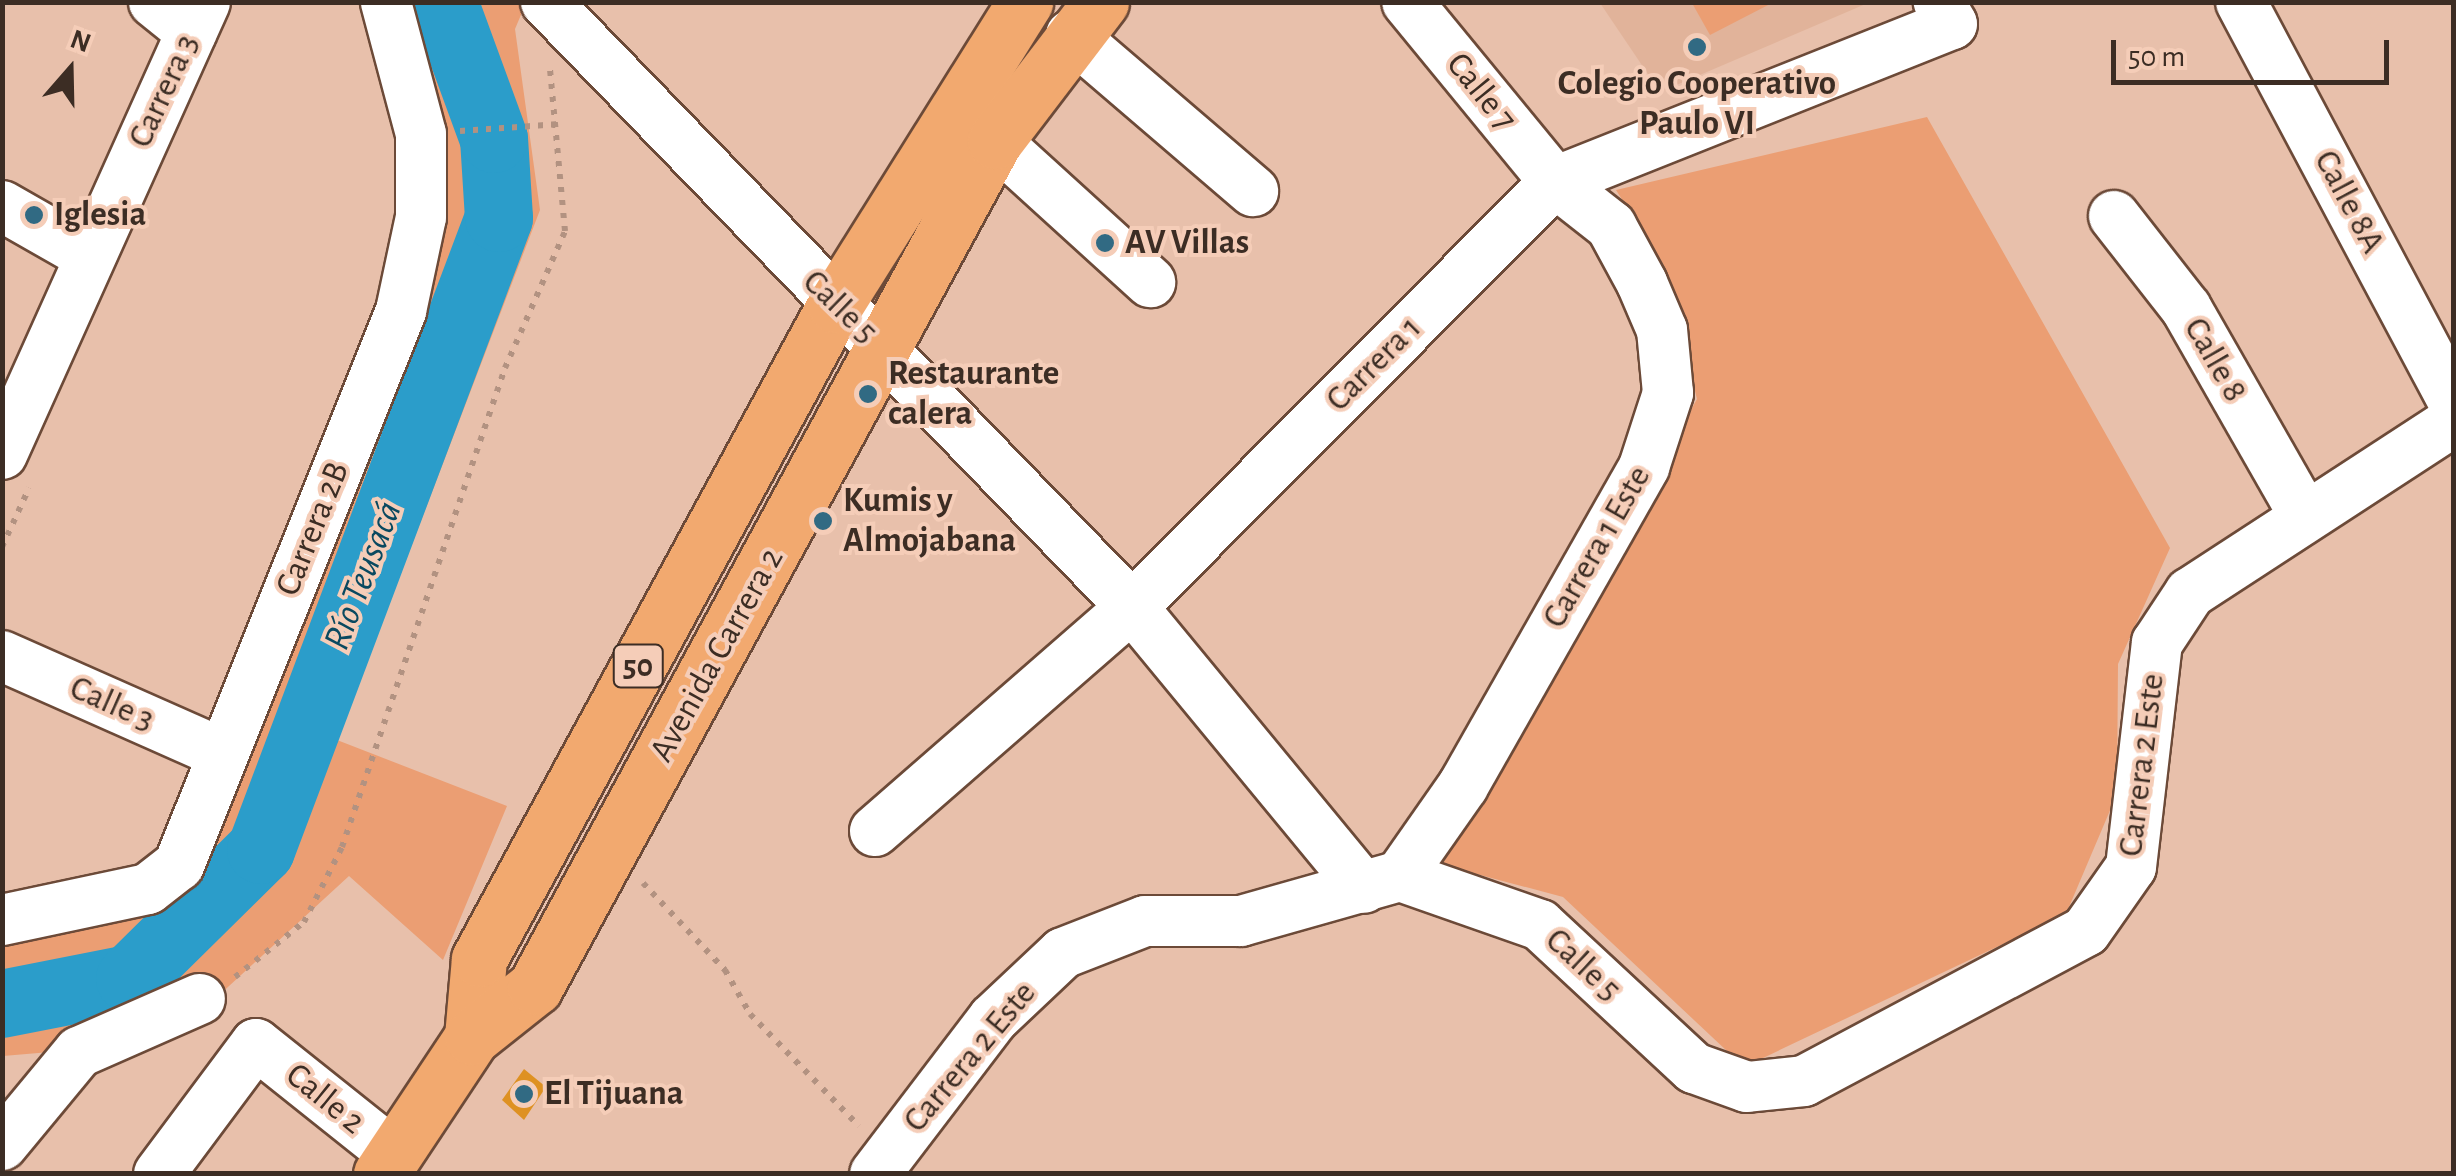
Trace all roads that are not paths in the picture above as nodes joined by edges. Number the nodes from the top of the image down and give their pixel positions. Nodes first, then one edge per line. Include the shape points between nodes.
1 (386, 2) edge
2 (546, 2) edge
3 (1026, 2) edge
4 (1407, 2) edge
5 (2241, 2) edge
6 (183, 12) edge
7 (1945, 13) edge
8 (1086, 19) edge
9 (995, 141) junction
10 (1555, 182) junction
11 (1253, 190) dead end
12 (2, 206) edge
13 (2114, 216) dead end
14 (86, 254) junction
15 (1150, 282) dead end
16 (835, 304) junction
17 (2454, 328) edge
18 (884, 349) junction
19 (2451, 402) edge
20 (2, 454) edge
21 (2303, 513) junction
22 (1132, 607) junction
23 (2, 656) edge
24 (221, 753) junction
25 (876, 832) dead end
26 (1382, 882) junction
27 (2, 920) edge
28 (200, 999) road end
29 (472, 1037) junction
30 (1747, 1086) joint
31 (2, 1145) edge
32 (388, 1164) edge
33 (879, 1167) edge
34 (159, 1174) edge

1 - 24 street, Carrera 2B via 420,134 421,217 402,311
2 - 16 street, Calle 5
3 - 8 main road
3 - 16 main road, Avenida Carrera 2 / 50
4 - 10 street, Calle 7
5 - 19 street, Calle 8A
6 - 14 street, Carrera 3
7 - 10 street, Carrera 1
8 - 9 main road, Avenida Carrera 2 / 50
8 - 11 street
9 - 15 street
9 - 18 main road, Avenida Carrera 2 / 50
10 - 22 street, Carrera 1
10 - 26 street, Carrera 1 Este via 1611,226 1642,282 1667,361 1662,427 1463,786
12 - 14 street
13 - 21 street, Calle 8 via 2186,308
14 - 20 street, Carrera 3
16 - 18 street, Calle 5
16 - 29 main road, Avenida Carrera 2 / 50 via 480,959
17 - 19 street
18 - 22 street, Calle 5
18 - 29 main road, Avenida Carrera 2 / 50 via 535,987
19 - 21 street, Carrera 2 Este
21 - 30 street, Carrera 2 Este via 2190,593 2157,643 2131,867 2086,932 1804,1081
22 - 25 street, Carrera 1
22 - 26 street, Calle 5
23 - 24 street, Calle 3
24 - 27 street, Carrera 2B via 179,865 148,889
26 - 30 street, Calle 5 via 1540,925 1694,1068
26 - 33 street, Carrera 2 Este via 1240,920 1145,921 1063,953 993,1019
28 - 31 street via 79,1052
29 - 32 main road, Avenida Carrera 2 / 50
32 - 34 street, Calle 2 via 256,1044

